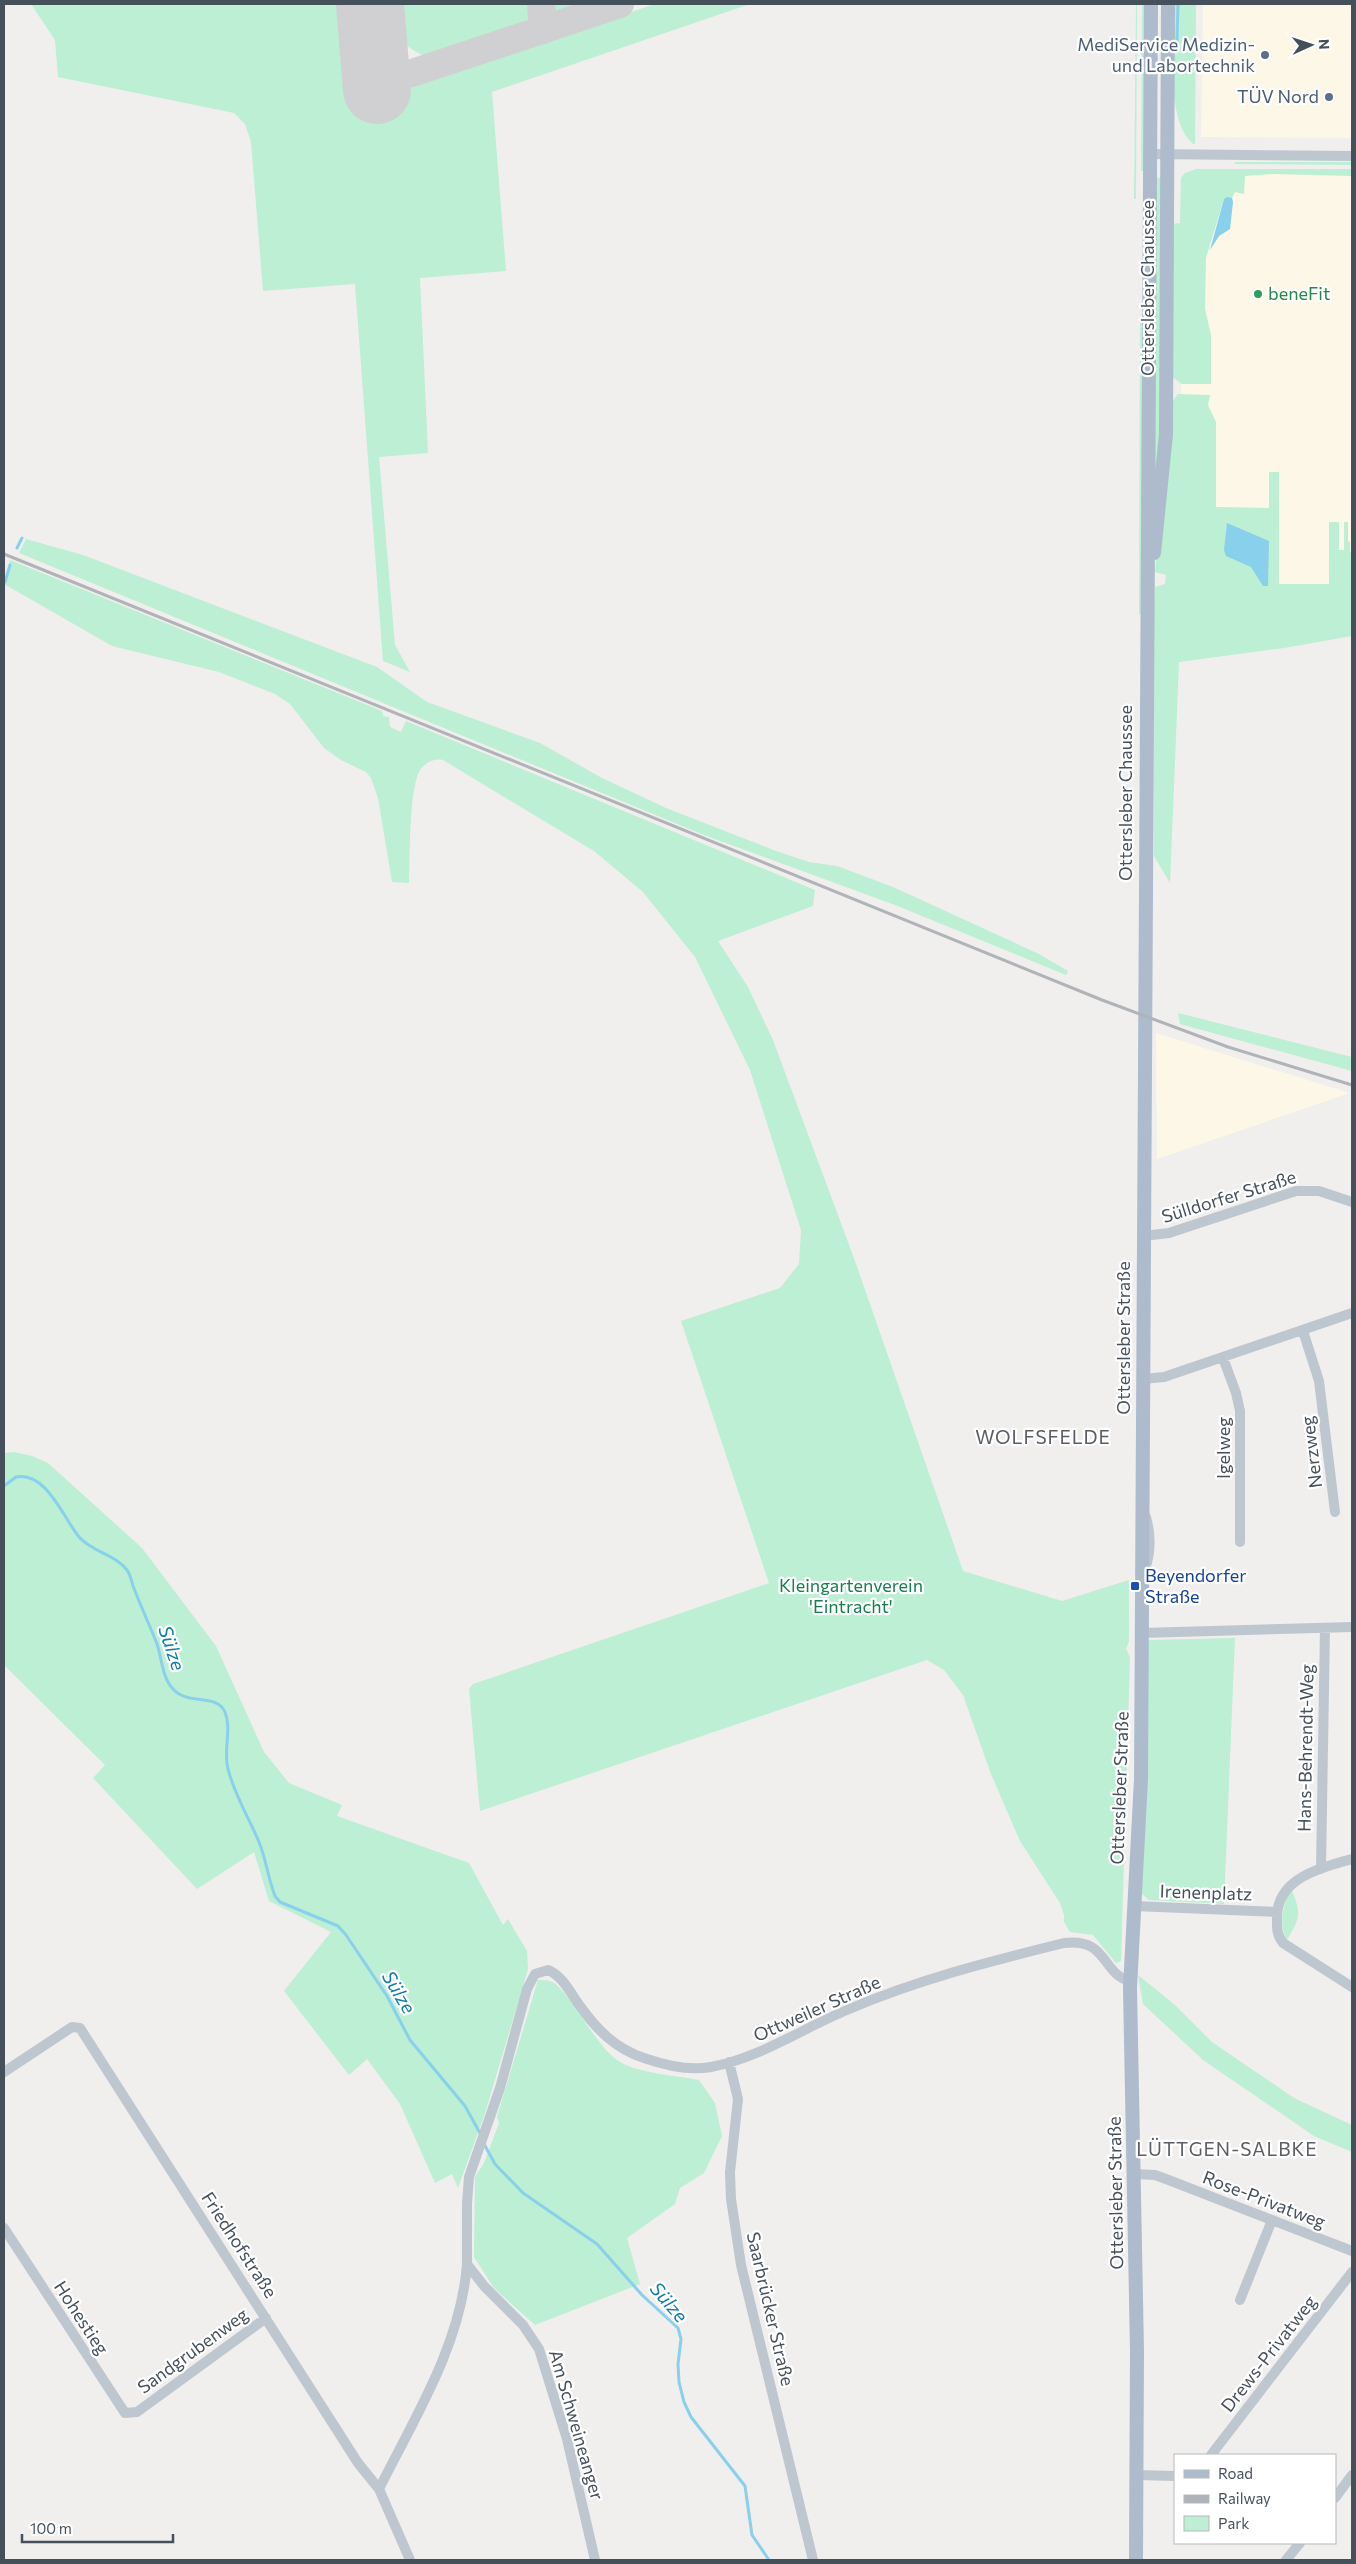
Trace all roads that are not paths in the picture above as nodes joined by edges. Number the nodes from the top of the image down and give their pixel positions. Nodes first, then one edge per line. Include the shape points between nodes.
1 (1150, 4) edge
2 (1168, 4) edge
3 (1149, 154) junction
4 (1167, 154) junction
5 (1352, 156) edge
6 (1149, 570) junction
7 (1144, 1016) joint
8 (1352, 1202) edge
9 (1143, 1236) junction
10 (1352, 1313) edge
11 (1303, 1331) junction
12 (1223, 1358) junction
13 (1143, 1379) junction
14 (1142, 1504) junction
15 (1335, 1512) dead end
16 (1143, 1532) junction
17 (1240, 1542) dead end
18 (1142, 1580) junction
19 (1142, 1601) junction
20 (1352, 1627) edge
21 (1325, 1628) junction
22 (1142, 1633) junction
23 (1352, 1860) edge
24 (1321, 1869) junction
25 (1134, 1906) junction
26 (1276, 1912) junction
27 (1130, 1981) junction
28 (1352, 1987) edge
29 (729, 2062) junction
30 (4, 2072) edge
31 (1135, 2174) junction
32 (1272, 2220) junction
33 (4, 2228) edge
34 (1352, 2251) edge
35 (467, 2264) junction
36 (1352, 2272) edge
37 (1240, 2300) dead end
38 (266, 2318) junction
39 (138, 2411) joint
40 (1212, 2454) edge
41 (1137, 2475) junction
42 (1352, 2475) edge
43 (1174, 2476) edge
44 (379, 2490) junction
45 (1336, 2497) edge
46 (1299, 2544) edge
47 (410, 2560) edge
48 (595, 2560) edge
49 (813, 2560) edge
50 (1136, 2560) edge
51 (1286, 2560) edge

1 - 3 main road, Ottersleber Chaussee
2 - 4 main road, Ottersleber Chaussee
3 - 4 street
3 - 6 main road, Ottersleber Chaussee via 1146,539
4 - 5 street
4 - 6 main road, Ottersleber Chaussee via 1165,442
6 - 7 main road, Ottersleber Chaussee via 1145,679
7 - 9 main road, Ottersleber Straße
8 - 9 street, Sülldorfer Straße via 1318,1191 1296,1191 1169,1233
9 - 13 main road, Ottersleber Straße
10 - 11 street
11 - 12 street
11 - 15 street, Nerzweg via 1319,1381
12 - 13 street via 1162,1377
12 - 17 street, Igelweg via 1240,1411
13 - 14 main road, Ottersleber Straße
14 - 16 main road, Ottersleber Straße
14 - 18 street via 1150,1530 1150,1554
16 - 18 main road, Ottersleber Straße
16 - 19 street via 1136,1560
18 - 19 main road, Ottersleber Straße
19 - 22 main road, Ottersleber Straße
20 - 21 street
21 - 22 street
21 - 24 street, Hans-Behrendt-Weg
22 - 25 main road, Ottersleber Straße via 1141,1779
23 - 24 street
24 - 26 street, Irenenplatz via 1290,1884
25 - 26 street, Irenenplatz
25 - 27 main road, Ottersleber Straße
26 - 28 street, Irenenplatz via 1280,1939
27 - 29 street, Ottweiler Straße via 1120,1976 1091,1945 1064,1943 880,1997 828,2018 760,2052
27 - 31 main road, Ottersleber Straße
29 - 35 street, Ottweiler Straße via 687,2068 632,2054 600,2031 557,1974 545,1970 535,1974 471,2171
29 - 49 street, Saarbrücker Straße via 738,2099 730,2172 741,2265
30 - 38 street, Friedhofstraße via 72,2027 79,2027
31 - 32 street, Rose-Privatweg via 1159,2176
31 - 41 main road, Ottersleber Straße
32 - 34 street, Rose-Privatweg
32 - 37 street
33 - 39 street, Hohestieg via 122,2412
35 - 44 street via 461,2304 444,2355
35 - 48 street, Am Schweineanger via 523,2325 539,2349 566,2439
36 - 40 street, Drews-Privatweg
38 - 39 street, Sandgrubenweg
38 - 44 street, Friedhofstraße via 358,2463
41 - 43 street
41 - 50 main road, Ottersleber Straße
42 - 45 street
44 - 47 street, Friedhofstraße
46 - 51 street

